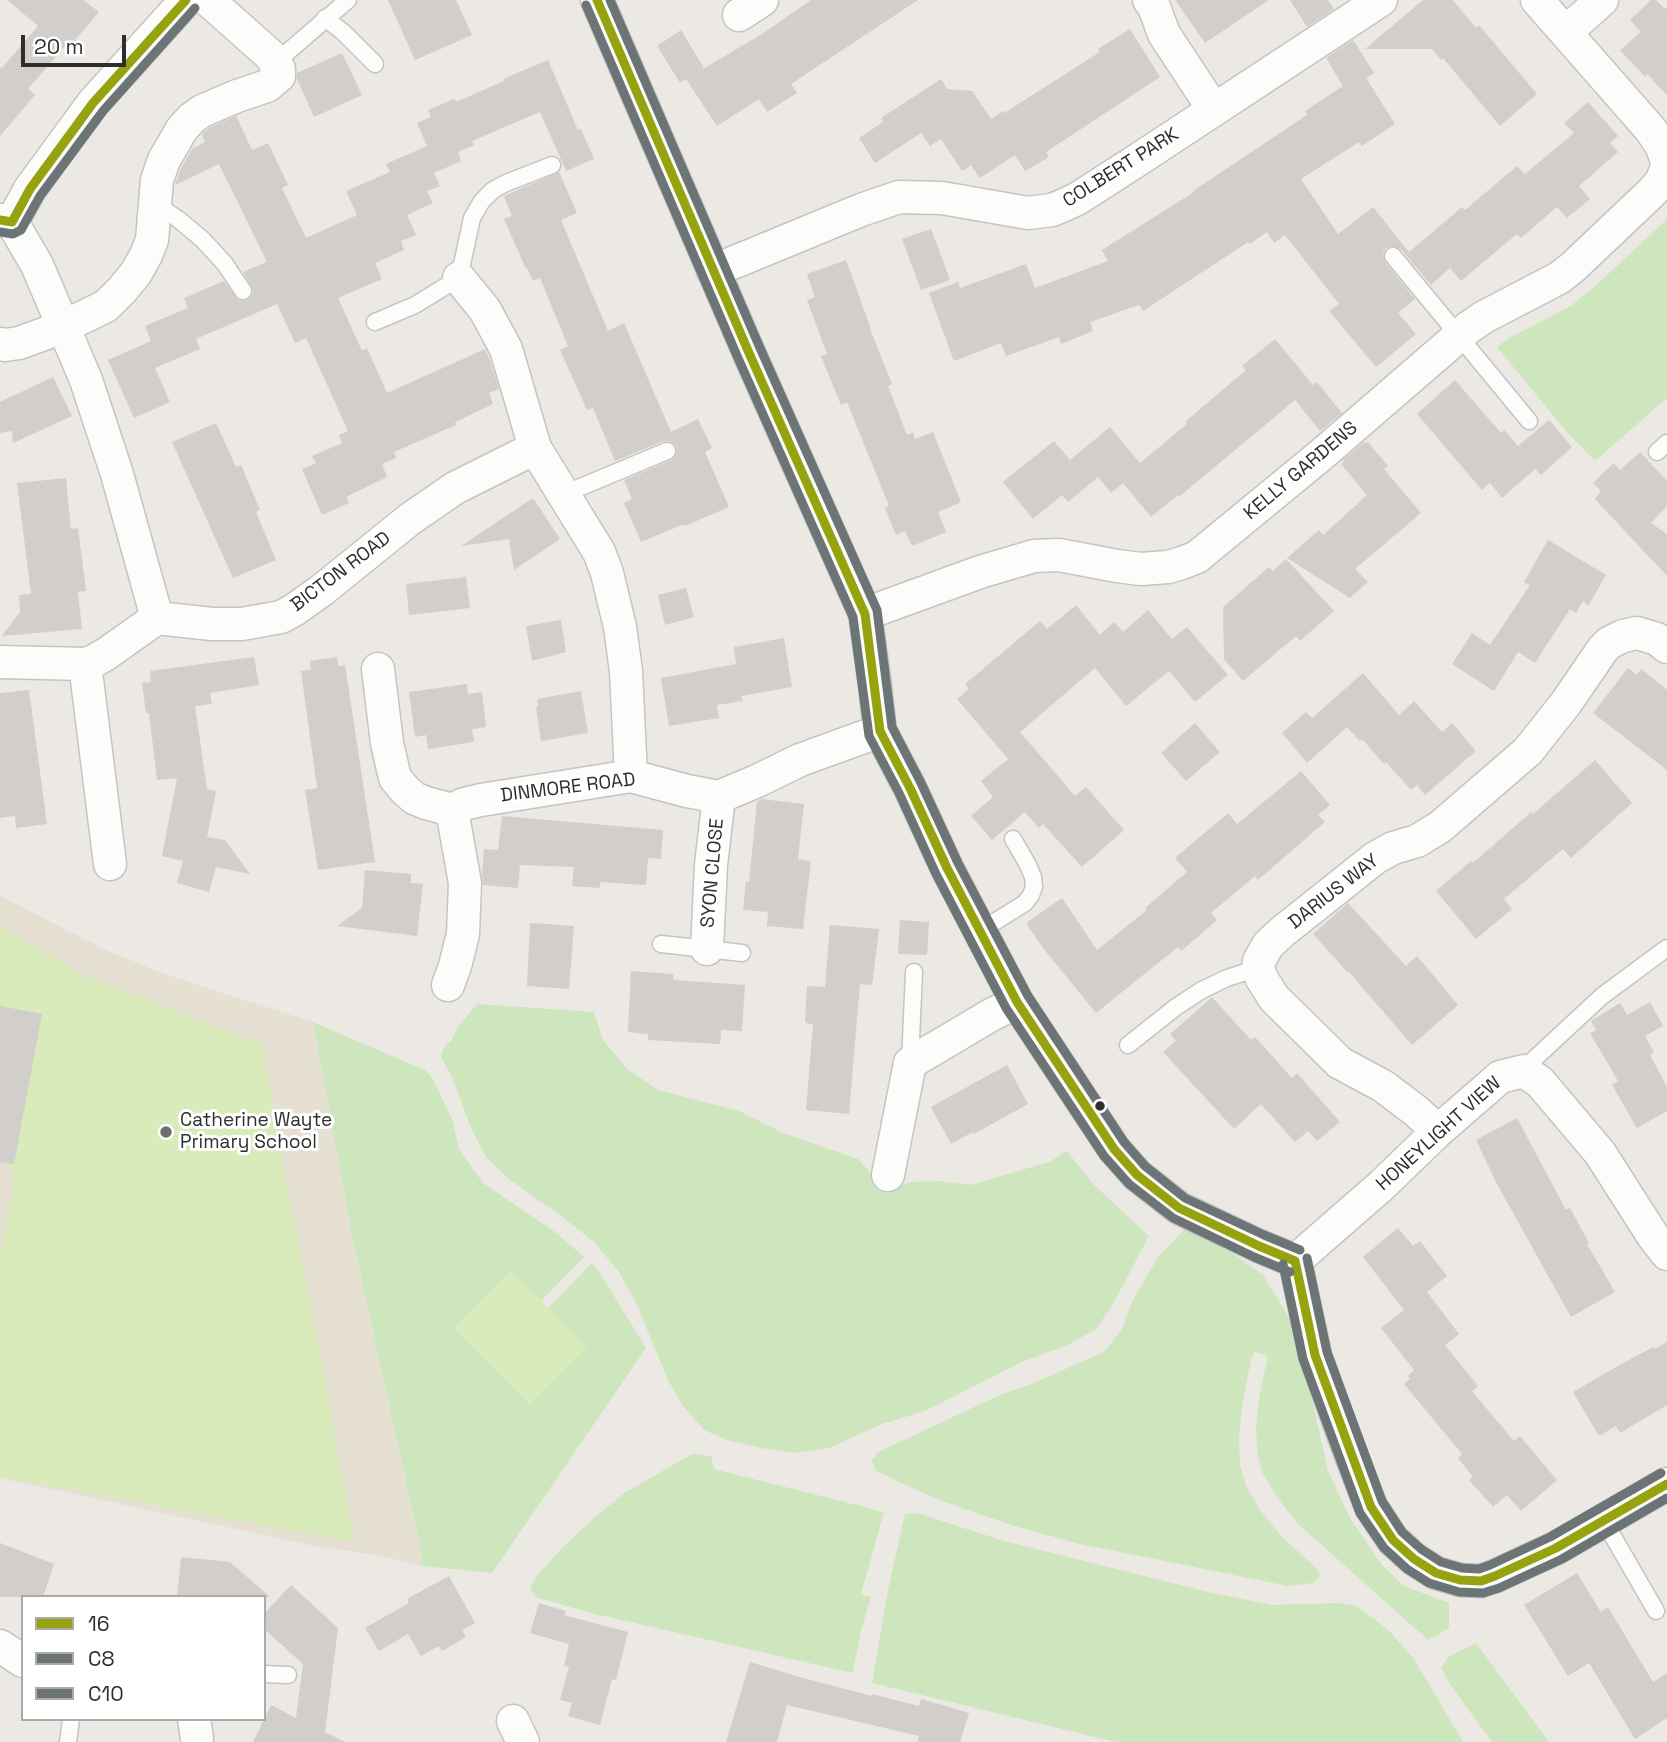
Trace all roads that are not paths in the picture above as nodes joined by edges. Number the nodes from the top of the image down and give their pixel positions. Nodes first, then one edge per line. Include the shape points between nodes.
1 (186, 0) edge
2 (208, 0) edge
3 (348, 0) edge
4 (597, 0) edge
5 (1149, 0) edge
6 (1381, 0) edge
7 (1537, 0) edge
8 (1602, 0) edge
9 (326, 18) junction
10 (1566, 32) junction
11 (276, 62) junction
12 (375, 64) dead end
13 (1213, 110) junction
14 (1667, 161) edge
15 (552, 165) dead end
16 (1667, 167) edge
17 (156, 204) junction
18 (6, 221) edge
19 (1393, 256) dead end
20 (713, 271) junction
21 (459, 278) junction
22 (243, 291) dead end
23 (375, 323) dead end
24 (64, 327) junction
25 (1458, 336) junction
26 (0, 344) edge
27 (1529, 421) dead end
28 (535, 448) junction
29 (667, 451) dead end
30 (564, 494) junction
31 (865, 614) junction
32 (158, 618) junction
33 (1667, 647) edge
34 (0, 662) edge
35 (85, 664) junction
36 (378, 669) dead end
37 (880, 732) junction
38 (631, 776) junction
39 (719, 797) junction
40 (452, 810) junction
41 (1013, 839) dead end
42 (110, 864) dead end
43 (980, 931) junction
44 (661, 944) dead end
45 (1667, 948) edge
46 (707, 949) junction
47 (742, 953) dead end
48 (1258, 968) junction
49 (914, 972) dead end
50 (448, 985) dead end
51 (1017, 1002) junction
52 (1128, 1045) dead end
53 (910, 1063) junction
54 (1524, 1071) junction
55 (1438, 1131) junction
56 (888, 1175) dead end
57 (1662, 1240) edge
58 (1295, 1261) junction
59 (1667, 1484) edge
60 (1604, 1521) junction
61 (1656, 1611) dead end
62 (0, 1646) edge
63 (21, 1660) edge
64 (266, 1674) edge
65 (288, 1675) dead end
66 (71, 1721) edge
67 (68, 1742) edge

1 - 18 street via 93,103
2 - 11 street
3 - 9 lane
4 - 20 street
5 - 13 street via 1164,34
6 - 13 street, COLBERT PARK
7 - 10 street
8 - 10 street
9 - 11 lane
9 - 12 lane
10 - 14 street via 1651,130
11 - 17 street via 279,76 267,86 192,118 164,160
13 - 20 street, COLBERT PARK via 1088,192 1052,210 1028,213 942,198 899,197
15 - 21 lane via 506,183 482,201 472,218
16 - 25 street, KELLY GARDENS via 1650,194 1573,267
17 - 22 lane via 203,240
17 - 24 street via 152,240 136,273 106,306
18 - 24 street via 37,265
19 - 25 lane
20 - 31 street
21 - 23 lane
21 - 28 street via 485,310 506,349
24 - 26 street via 19,343
24 - 32 street via 117,474
25 - 27 lane
25 - 31 street, KELLY GARDENS via 1196,557 1168,567 1141,569 1059,555 1034,556
28 - 30 street
28 - 32 street, BICTON ROAD via 455,488 281,617 242,624
29 - 30 lane
30 - 38 street via 599,552 614,598 626,671
31 - 37 street
32 - 35 street
33 - 48 street, DARIUS WAY via 1637,634 1609,643 1528,751 1440,827 1375,858 1282,932 1268,945
34 - 35 street
35 - 42 street
36 - 40 street via 395,778 414,797
37 - 39 street via 800,760
37 - 43 street
38 - 39 street, DINMORE ROAD
38 - 40 street, DINMORE ROAD via 481,800
39 - 46 street, SYON CLOSE
40 - 50 street via 465,883 463,934
41 - 43 lane via 1034,887 1025,903
43 - 51 street
44 - 46 lane
45 - 54 lane via 1602,996
46 - 47 lane
48 - 52 lane via 1202,990
48 - 55 street via 1274,998 1340,1063 1383,1086
49 - 53 lane
51 - 53 street
51 - 58 street via 1114,1149 1137,1175 1179,1208
53 - 56 street
54 - 55 street, HONEYLIGHT VIEW via 1500,1077
54 - 57 street, HONEYLIGHT VIEW via 1540,1082 1600,1153
55 - 58 street, HONEYLIGHT VIEW
58 - 60 street via 1315,1355 1359,1478 1393,1540 1413,1559 1436,1573 1481,1581 1523,1565
59 - 60 street
60 - 61 lane
62 - 63 street
64 - 65 lane
66 - 67 lane

